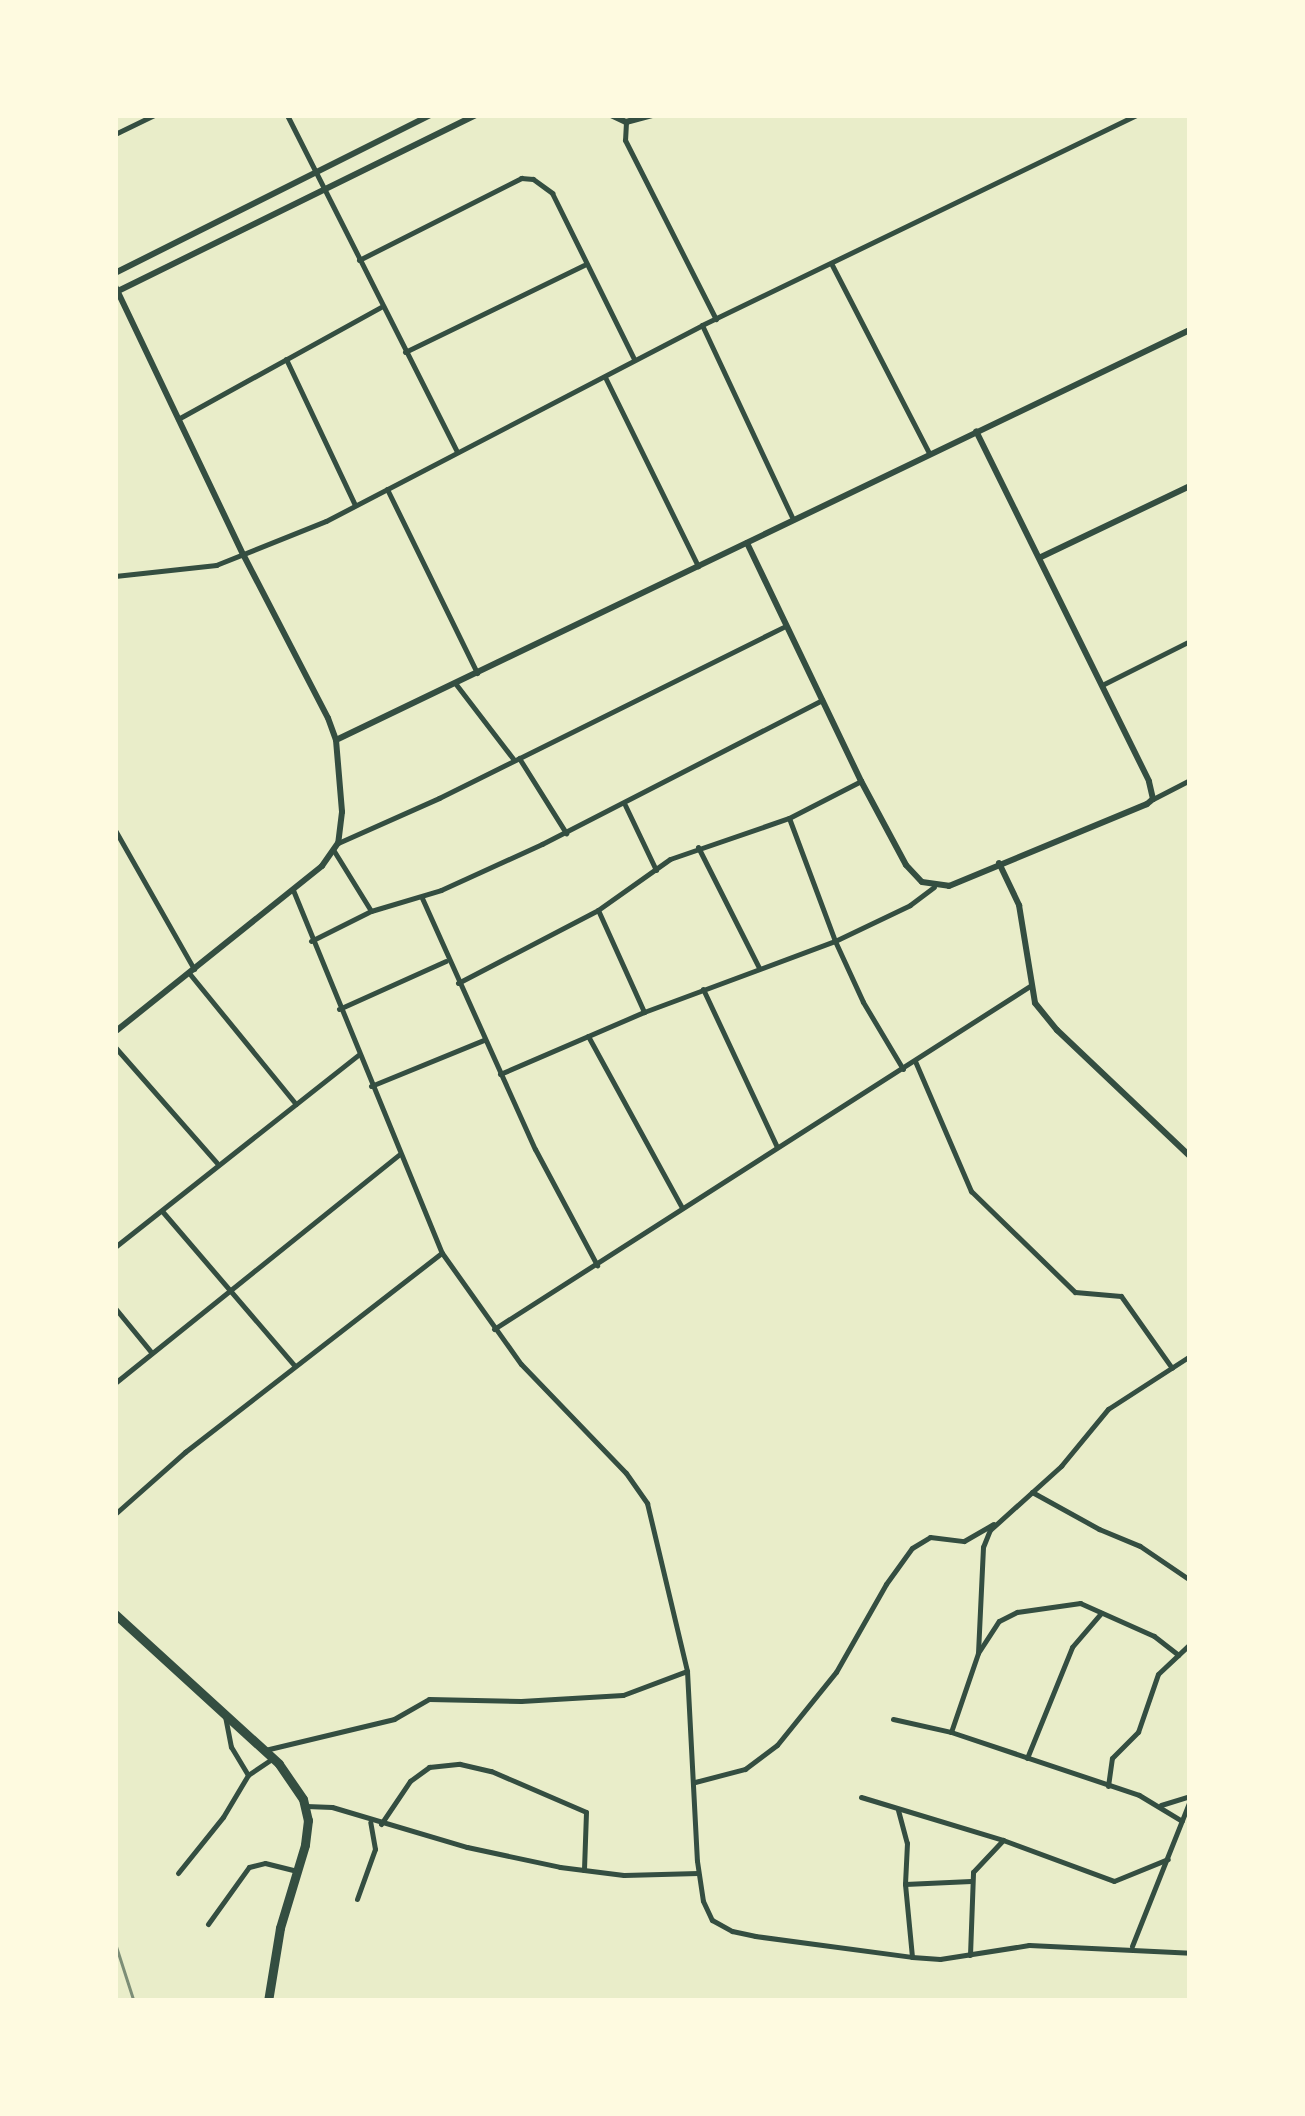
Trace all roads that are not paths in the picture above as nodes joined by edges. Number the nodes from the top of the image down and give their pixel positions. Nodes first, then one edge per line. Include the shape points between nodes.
1 (154, 115) edge
2 (287, 115) edge
3 (431, 115) edge
4 (476, 115) edge
5 (612, 115) edge
6 (652, 115) edge
7 (1137, 115) edge
8 (626, 122) junction
9 (115, 134) edge
10 (316, 174) junction
11 (324, 191) junction
12 (359, 260) junction
13 (584, 265) junction
14 (832, 265) junction
15 (115, 274) edge
16 (116, 290) edge
17 (382, 307) junction
18 (716, 319) junction
19 (702, 325) junction
20 (1190, 330) edge
21 (405, 352) junction
22 (286, 358) junction
23 (634, 360) junction
24 (605, 377) junction
25 (178, 419) junction
26 (976, 430) junction
27 (457, 452) junction
28 (928, 454) junction
29 (1190, 486) edge
30 (386, 489) junction
31 (355, 506) junction
32 (793, 519) junction
33 (747, 544) junction
34 (244, 556) junction
35 (1041, 557) junction
36 (698, 566) junction
37 (115, 576) edge
38 (785, 626) junction
39 (1190, 641) edge
40 (477, 672) junction
41 (455, 683) junction
42 (1102, 685) junction
43 (822, 700) junction
44 (336, 740) junction
45 (516, 759) junction
46 (1190, 780) edge
47 (862, 781) junction
48 (1153, 799) junction
49 (625, 806) junction
50 (789, 818) junction
51 (116, 833) edge
52 (566, 833) junction
53 (336, 847) junction
54 (698, 847) junction
55 (998, 863) junction
56 (656, 870) junction
57 (934, 886) junction
58 (293, 890) junction
59 (422, 897) junction
60 (598, 910) junction
61 (371, 911) junction
62 (311, 940) junction
63 (835, 941) junction
64 (447, 961) junction
65 (759, 968) junction
66 (192, 971) junction
67 (458, 983) junction
68 (1030, 986) junction
69 (702, 990) junction
70 (340, 1009) junction
71 (644, 1012) junction
72 (115, 1032) edge
73 (588, 1036) junction
74 (484, 1040) junction
75 (115, 1047) edge
76 (358, 1055) junction
77 (915, 1061) junction
78 (903, 1069) junction
79 (500, 1074) junction
80 (371, 1086) junction
81 (296, 1104) junction
82 (776, 1148) junction
83 (399, 1154) junction
84 (1190, 1156) edge
85 (217, 1164) junction
86 (681, 1206) junction
87 (162, 1210) junction
88 (115, 1247) edge
89 (442, 1253) junction
90 (597, 1264) junction
91 (232, 1290) junction
92 (115, 1308) edge
93 (494, 1329) junction
94 (152, 1353) junction
95 (1190, 1356) edge
96 (295, 1366) junction
97 (1172, 1368) junction
98 (115, 1384) edge
99 (1032, 1492) junction
100 (115, 1514) edge
101 (994, 1524) junction
102 (1190, 1580) edge
103 (1104, 1613) junction
104 (115, 1614) edge
105 (1189, 1647) edge
106 (978, 1653) junction
107 (1178, 1656) junction
108 (687, 1671) junction
109 (225, 1714) junction
110 (892, 1720) dead end
111 (951, 1732) junction
112 (269, 1754) junction
113 (1027, 1758) junction
114 (248, 1775) junction
115 (695, 1782) junction
116 (1108, 1786) junction
117 (861, 1797) dead end
118 (1190, 1798) edge
119 (1161, 1805) junction
120 (306, 1806) junction
121 (898, 1810) junction
122 (370, 1820) junction
123 (1182, 1821) junction
124 (381, 1824) junction
125 (1003, 1840) junction
126 (1168, 1858) junction
127 (584, 1870) junction
128 (297, 1871) junction
129 (178, 1873) dead end
130 (698, 1873) junction
131 (971, 1881) junction
132 (905, 1884) junction
133 (356, 1899) dead end
134 (208, 1924) dead end
135 (1132, 1946) junction
136 (1190, 1953) edge
137 (970, 1955) junction
138 (912, 1958) junction
139 (268, 2001) edge

1 - 9 street
2 - 10 street
3 - 10 street
4 - 11 street
5 - 8 street
6 - 8 street
7 - 14 street
8 - 18 street via 625,140
10 - 11 street
10 - 15 street
11 - 12 street
11 - 16 street
12 - 13 street via 521,178 542,183 552,194
12 - 17 street
13 - 21 street
13 - 23 street
14 - 18 street
14 - 28 street
16 - 25 street
17 - 21 street
17 - 22 street
18 - 19 street
19 - 23 street
19 - 32 street
20 - 26 street
21 - 27 street
22 - 25 street
22 - 31 street
23 - 24 street
24 - 27 street
24 - 36 street
25 - 34 street
26 - 28 street
26 - 35 street
27 - 30 street
28 - 32 street
29 - 35 street
30 - 31 street
30 - 40 street
31 - 34 street
32 - 33 street
33 - 36 street
33 - 38 street
34 - 37 street
34 - 44 street
35 - 42 street
36 - 40 street
38 - 43 street
38 - 45 street
39 - 42 street
40 - 41 street
41 - 44 street
41 - 45 street
42 - 48 street
43 - 47 street
43 - 49 street
44 - 53 street via 342,812
45 - 52 street
45 - 53 street
46 - 48 street
47 - 50 street
47 - 57 street via 906,865
48 - 55 street
49 - 52 street
49 - 56 street
50 - 54 street
50 - 63 street
51 - 66 street
52 - 59 street
53 - 58 street
53 - 61 street
54 - 56 street
54 - 65 street
55 - 57 street via 949,886
55 - 68 street via 1019,905
56 - 60 street
57 - 63 street via 910,906
58 - 62 street
58 - 66 street
59 - 61 street
59 - 64 street
60 - 67 street
60 - 71 street
61 - 62 street
62 - 70 street
63 - 65 street
63 - 78 street
64 - 67 street
64 - 70 street
65 - 69 street
66 - 72 street
66 - 81 street
67 - 74 street
68 - 77 street
68 - 84 street via 1057,1030
69 - 71 street
69 - 82 street
70 - 76 street
71 - 73 street
73 - 79 street
73 - 86 street
74 - 79 street
74 - 80 street
75 - 85 street
76 - 80 street
76 - 81 street
77 - 78 street
77 - 97 street via 971,1191 1075,1292 1121,1296
78 - 82 street
79 - 90 street
80 - 83 street
81 - 85 street
82 - 86 street
83 - 89 street
83 - 91 street
85 - 87 street
86 - 90 street
87 - 88 street
87 - 91 street
89 - 93 street
89 - 96 street
90 - 93 street
91 - 94 street
91 - 96 street
92 - 94 street
93 - 108 street via 639,1489 653,1520
94 - 98 street
95 - 97 street
96 - 100 street
97 - 99 street via 1108,1409
99 - 101 street
99 - 102 street via 1140,1546
101 - 106 street via 983,1547
101 - 115 street via 964,1541 930,1537 912,1548 836,1672 777,1745 745,1769
103 - 106 street via 1075,1602 1016,1612 999,1621
103 - 107 street via 1154,1636
103 - 113 street via 1072,1647
104 - 109 main road
105 - 107 street
106 - 111 street
107 - 116 street via 1154,1680 1138,1732 1114,1754
108 - 112 street via 624,1695 429,1699 394,1719
108 - 115 street
109 - 112 main road
109 - 114 street via 231,1747
110 - 111 street
111 - 113 street
112 - 114 street
112 - 120 main road
113 - 116 street
114 - 129 street
115 - 130 street
116 - 119 street
117 - 121 street
118 - 119 street
118 - 123 street
119 - 123 street
120 - 122 street
120 - 128 main road
121 - 125 street
121 - 132 street via 907,1842
122 - 124 street
122 - 133 street via 376,1849
123 - 126 street
124 - 127 street
124 - 127 street via 410,1781 429,1767 491,1771 586,1812
125 - 126 street via 1114,1881
125 - 131 street via 976,1866
126 - 135 street
127 - 130 street
128 - 134 street via 266,1863 250,1867
128 - 139 main road
130 - 138 street via 707,1912 719,1926
131 - 132 street
131 - 137 street
132 - 138 street
135 - 136 street
135 - 137 street via 1030,1944
137 - 138 street

